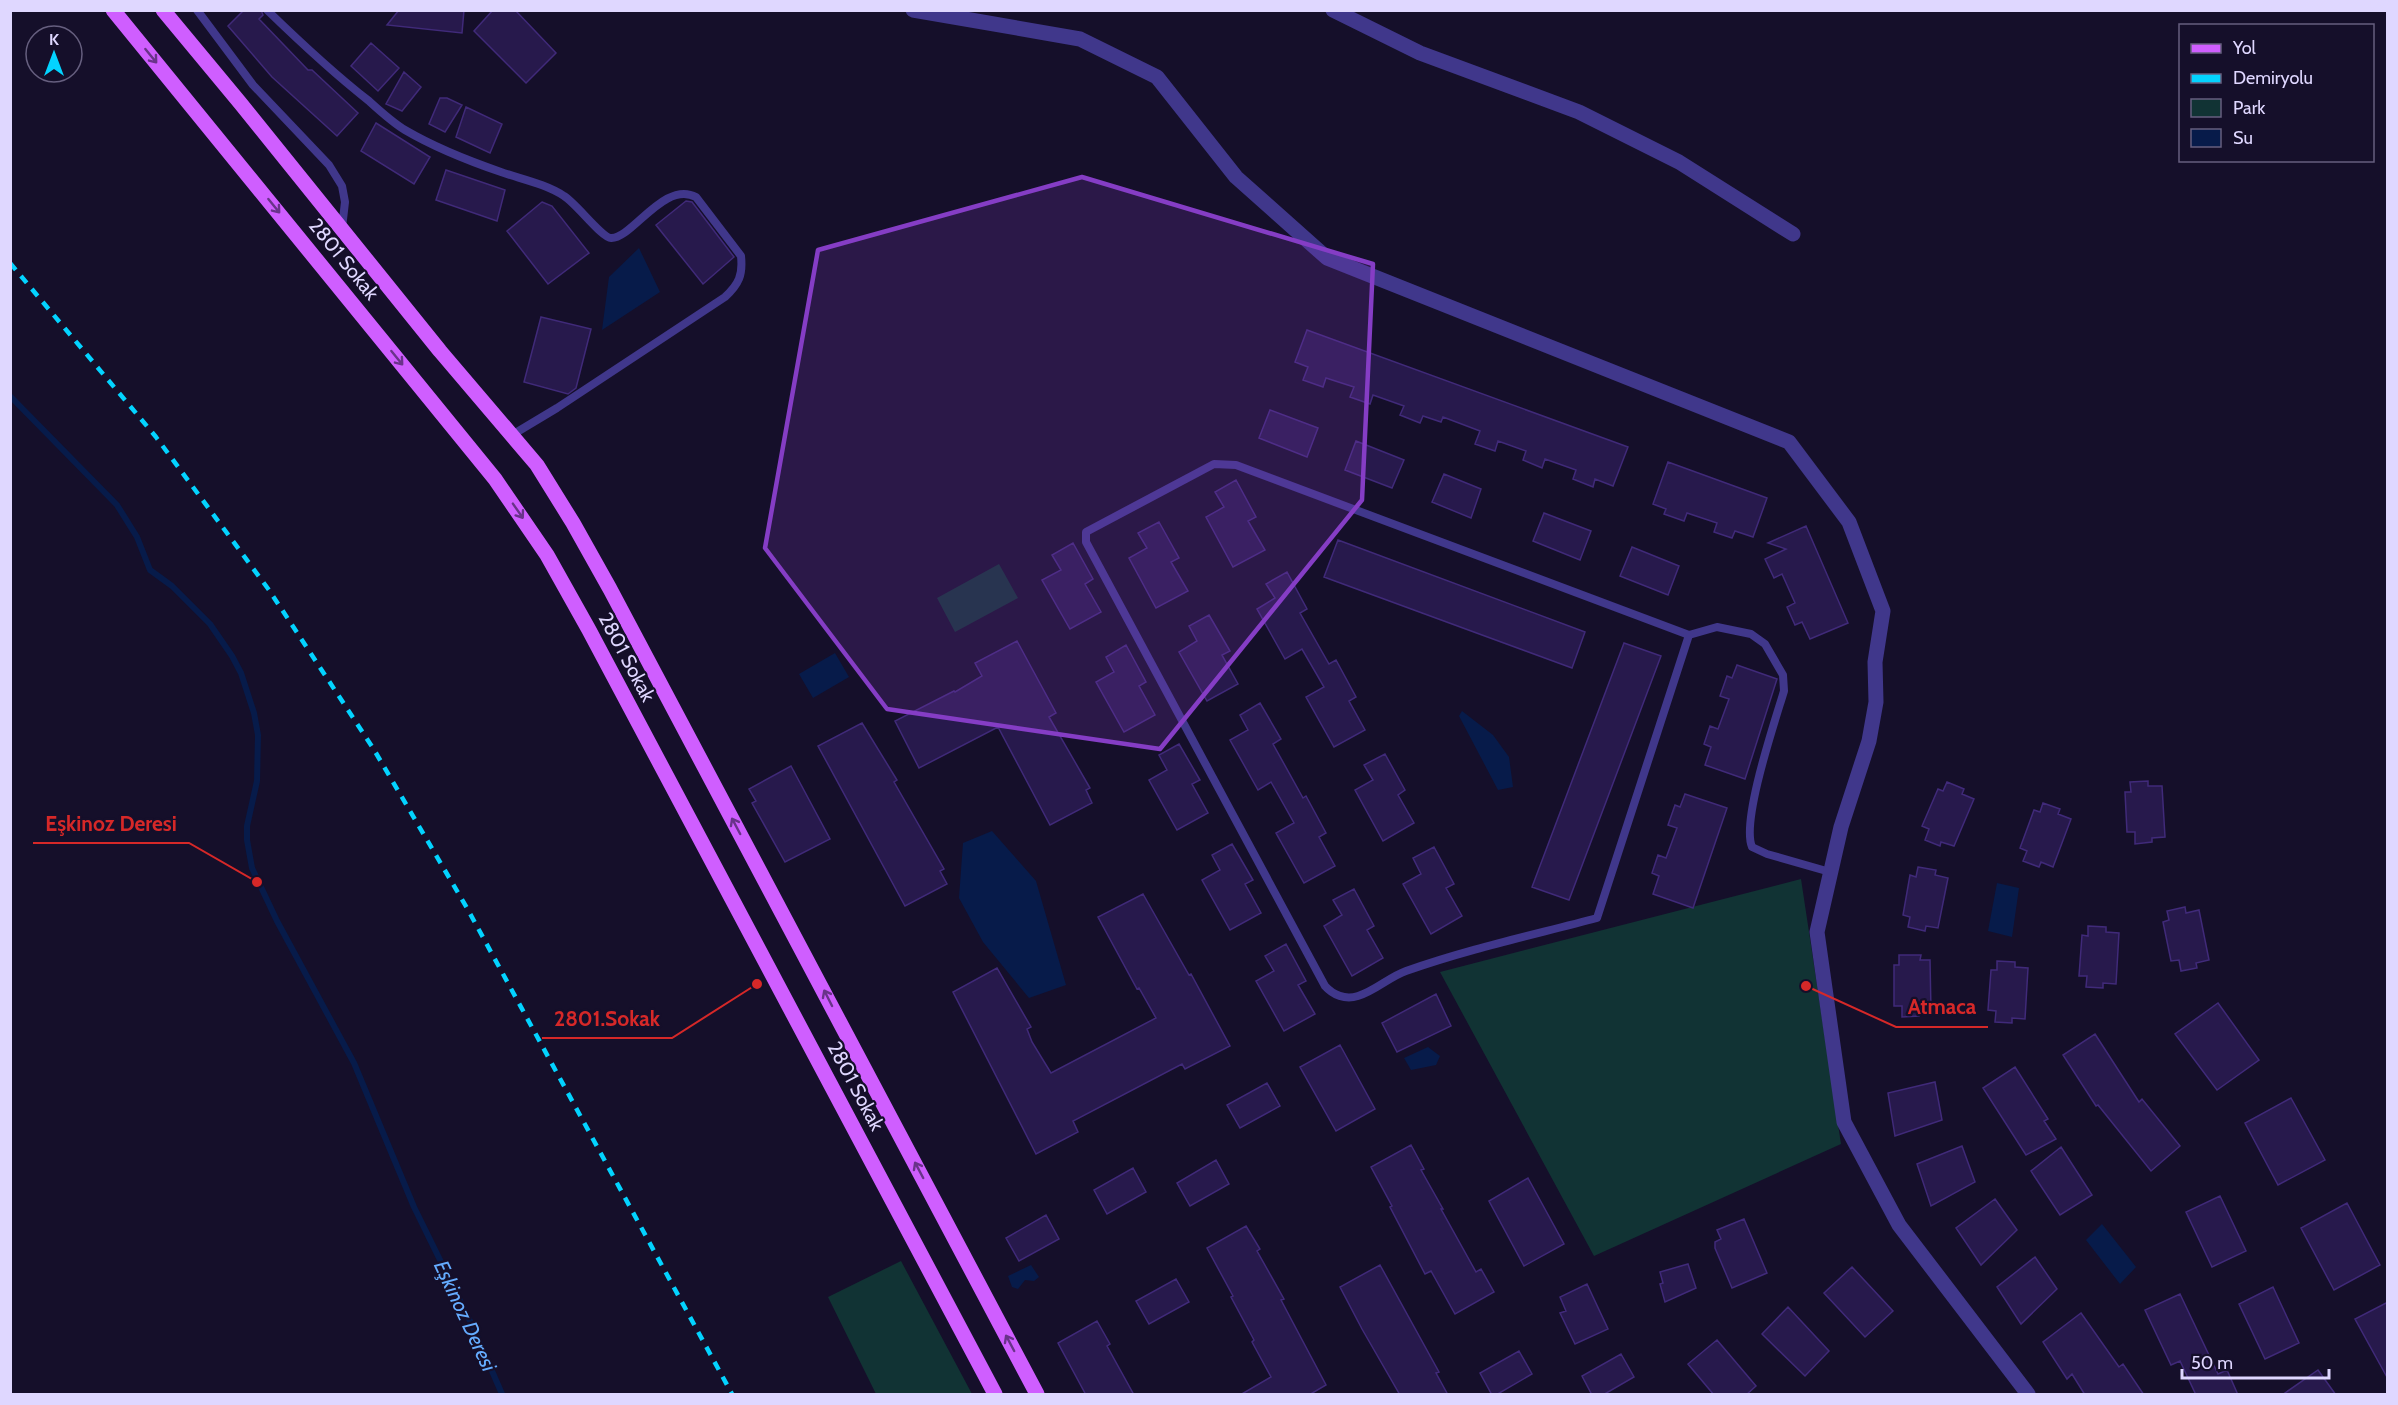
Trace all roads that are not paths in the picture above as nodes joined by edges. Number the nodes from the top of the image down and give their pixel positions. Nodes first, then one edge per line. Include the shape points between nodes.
1 (113, 10) edge
2 (163, 10) edge
3 (197, 10) edge
4 (267, 10) edge
5 (913, 10) edge
6 (1333, 10) edge
7 (342, 230) junction
8 (1793, 234) dead end
9 (512, 435) junction
10 (1689, 635) junction
11 (1830, 872) junction
12 (995, 1395) edge
13 (1037, 1395) edge
14 (2028, 1395) edge

1 -> 12 main road, 2801 Sokak via 522,516 589,630
2 - 7 main road, 2801 Sokak
3 - 7 lane via 253,85 329,165 342,186
4 - 9 lane via 331,71 404,129 479,164 564,196 603,236 617,237 672,196 688,193 696,197 741,256 736,286 725,297
5 - 11 street via 1080,39 1157,77 1236,177 1328,258 1789,442 1849,522 1883,610 1869,741 1840,827
6 - 8 street via 1420,53 1579,112 1680,162
7 - 9 main road, 2801 Sokak
13 -> 9 main road, 2801 Sokak via 610,589 537,465
10 - 10 lane via 1236,465 1214,464 1086,532 1086,542 1325,986 1342,997 1357,996 1401,972 1435,961 1597,918
10 - 11 lane via 1717,627 1751,634 1765,644 1783,675 1784,691 1751,815 1749,839 1752,847 1767,854
11 - 14 street via 1817,932 1844,1122 1899,1225

